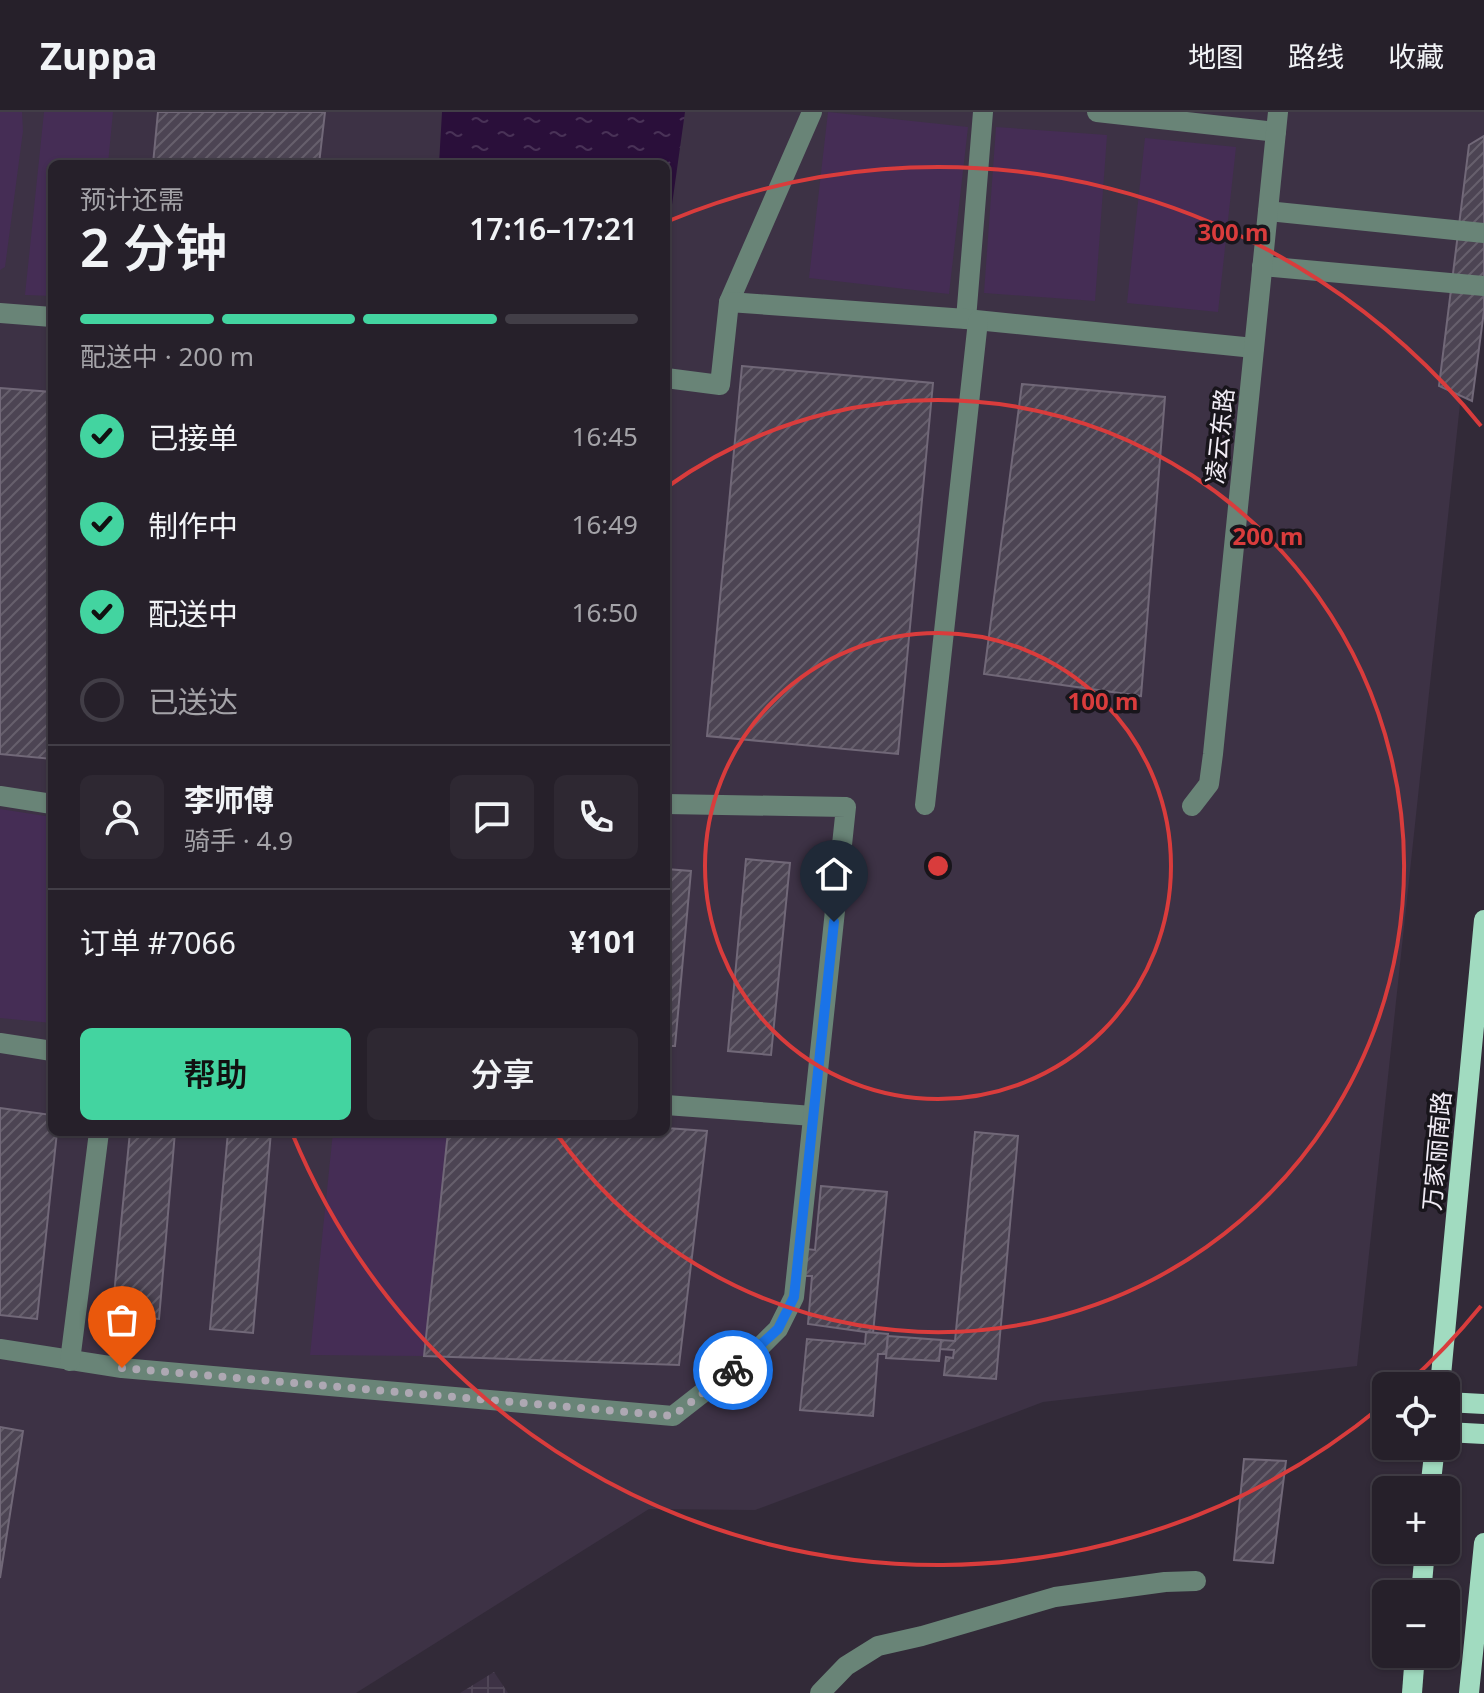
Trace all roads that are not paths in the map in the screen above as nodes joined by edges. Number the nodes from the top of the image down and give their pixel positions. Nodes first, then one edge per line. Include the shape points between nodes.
1 (812, 112) edge
2 (983, 112) edge
3 (1097, 112) edge
4 (1277, 122) edge
5 (1268, 211) junction
6 (1484, 233) edge
7 (1262, 266) junction
8 (1484, 286) edge
9 (729, 302) junction
10 (0, 313) edge
11 (48, 317) edge
12 (972, 320) junction
13 (1254, 348) junction
14 (670, 379) edge
15 (0, 796) edge
16 (48, 803) edge
17 (670, 804) edge
18 (925, 805) dead end
19 (1192, 806) dead end
20 (1484, 920) edge
21 (0, 1043) edge
22 (48, 1050) edge
23 (670, 1105) edge
24 (813, 1116) junction
25 (98, 1136) edge
26 (0, 1349) edge
27 (70, 1361) junction
28 (1441, 1372) edge
29 (1460, 1403) edge
30 (1484, 1404) edge
31 (1460, 1433) edge
32 (1484, 1434) edge
33 (1484, 1543) edge
34 (1196, 1581) dead end
35 (1414, 1668) edge
36 (820, 1693) edge
37 (1412, 1693) edge
38 (1469, 1693) edge

1 - 9 street
2 - 12 street
3 - 4 street
4 - 5 street, 凌云东路
5 - 6 street
5 - 7 street, 凌云东路
7 - 8 street
7 - 13 street, 凌云东路
9 - 12 street
9 - 14 street via 720,385
10 - 11 street
12 - 13 street
12 - 18 street
13 - 19 street, 凌云东路 via 1209,784
15 - 16 street
17 - 24 street via 846,807
20 - 28 main road, 万家丽南路
21 - 22 street
23 - 24 street
24 - 27 street via 794,1297 778,1329 755,1352 673,1416
25 - 27 street
26 - 27 street
29 - 30 main road
31 - 32 main road
33 - 38 main road
34 - 36 street via 1055,1597 878,1646 846,1666
35 - 37 main road

